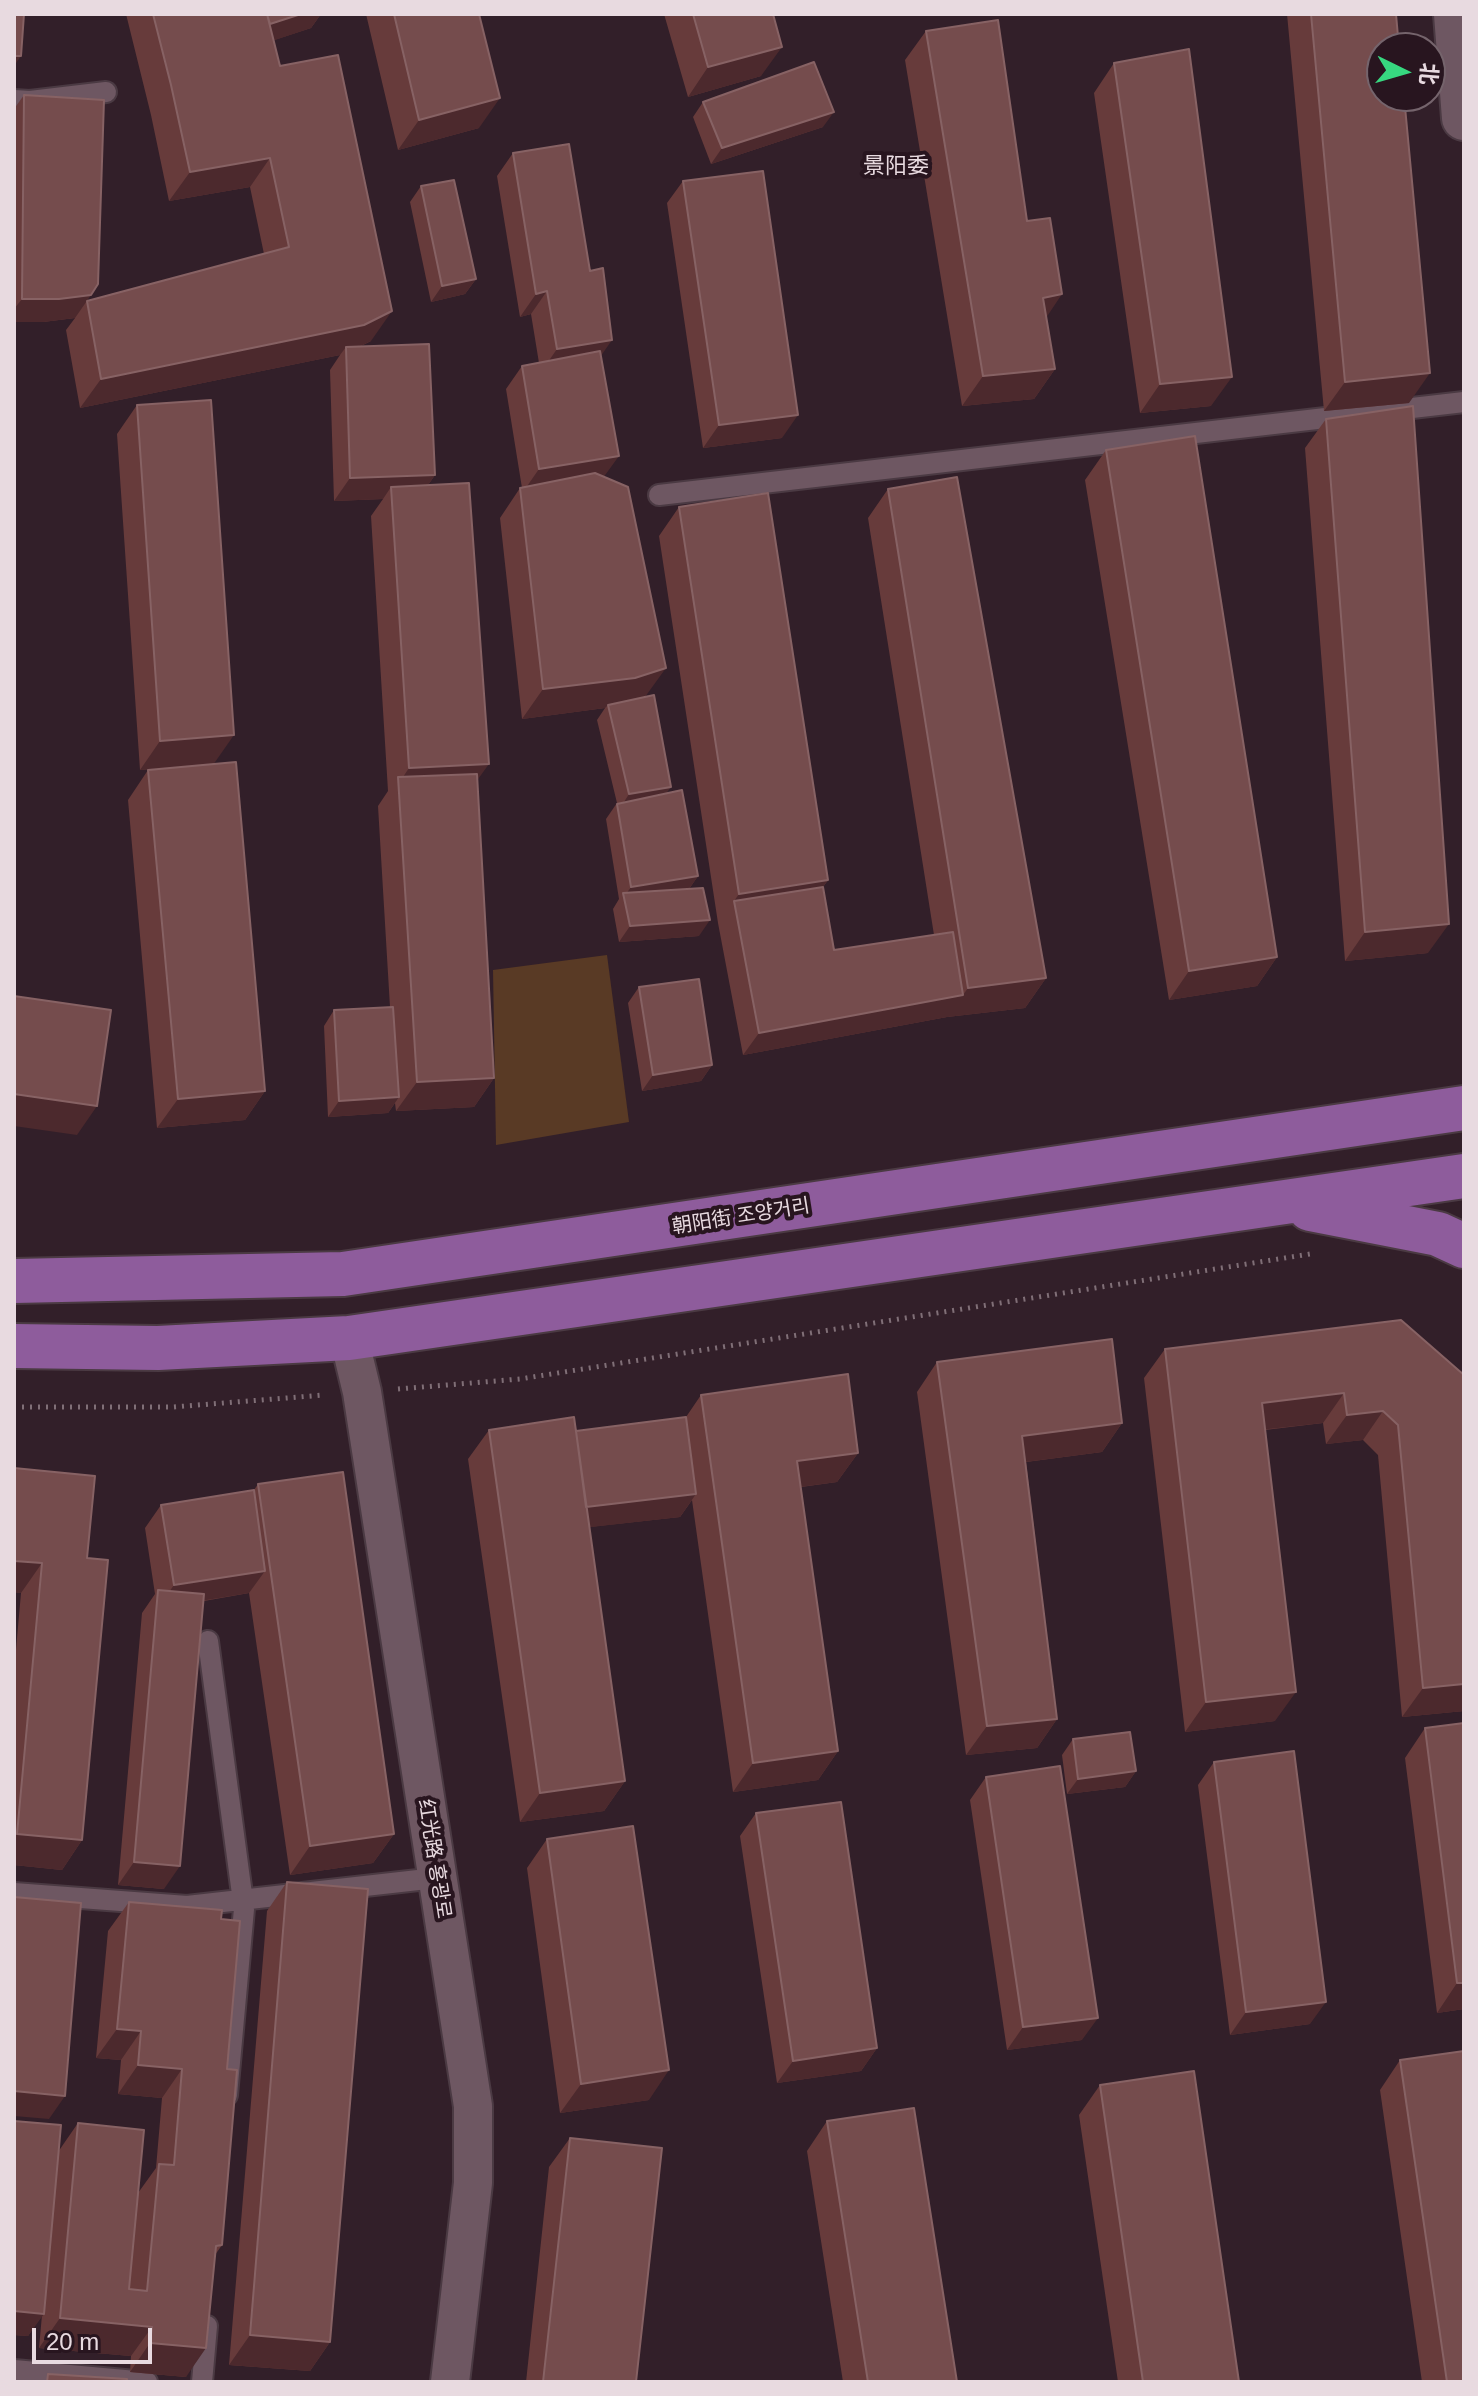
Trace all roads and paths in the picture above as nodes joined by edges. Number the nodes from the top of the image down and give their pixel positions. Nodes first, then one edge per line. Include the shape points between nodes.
1 (1456, 14) edge
2 (106, 92) dead end
3 (14, 100) edge
4 (1464, 118) edge
5 (1464, 402) edge
6 (659, 495) dead end
7 (1464, 1108) edge
8 (1464, 1176) edge
9 (1277, 1202) junction
10 (1464, 1246) edge
11 (1313, 1254) dead end
12 (14, 1281) edge
13 (349, 1338) junction
14 (14, 1346) edge
15 (362, 1392) junction
16 (14, 1407) edge
17 (208, 1641) dead end
18 (436, 1878) junction
19 (14, 1893) edge
20 (243, 1898) junction
21 (226, 2114) edge
22 (209, 2303) edge
23 (14, 2370) edge
24 (137, 2382) edge
25 (202, 2382) edge
26 (450, 2382) edge

1 - 4 street
2 - 3 lane
5 - 6 lane
7 - 12 main road, 朝阳街 조양거리 via 343,1274
8 - 9 main road
9 - 10 main road via 1438,1234
9 - 13 main road
11 - 15 path via 520,1379
13 - 14 main road via 158,1348
13 - 15 street, 红光路 홍광로
15 - 16 path via 173,1407
15 - 18 street, 红光路 홍광로
17 - 20 lane
18 - 20 lane
18 - 26 street, 红光路 홍광로 via 473,2106 473,2183
19 - 20 lane via 187,1906
20 - 21 lane
22 - 25 lane
23 - 24 lane

